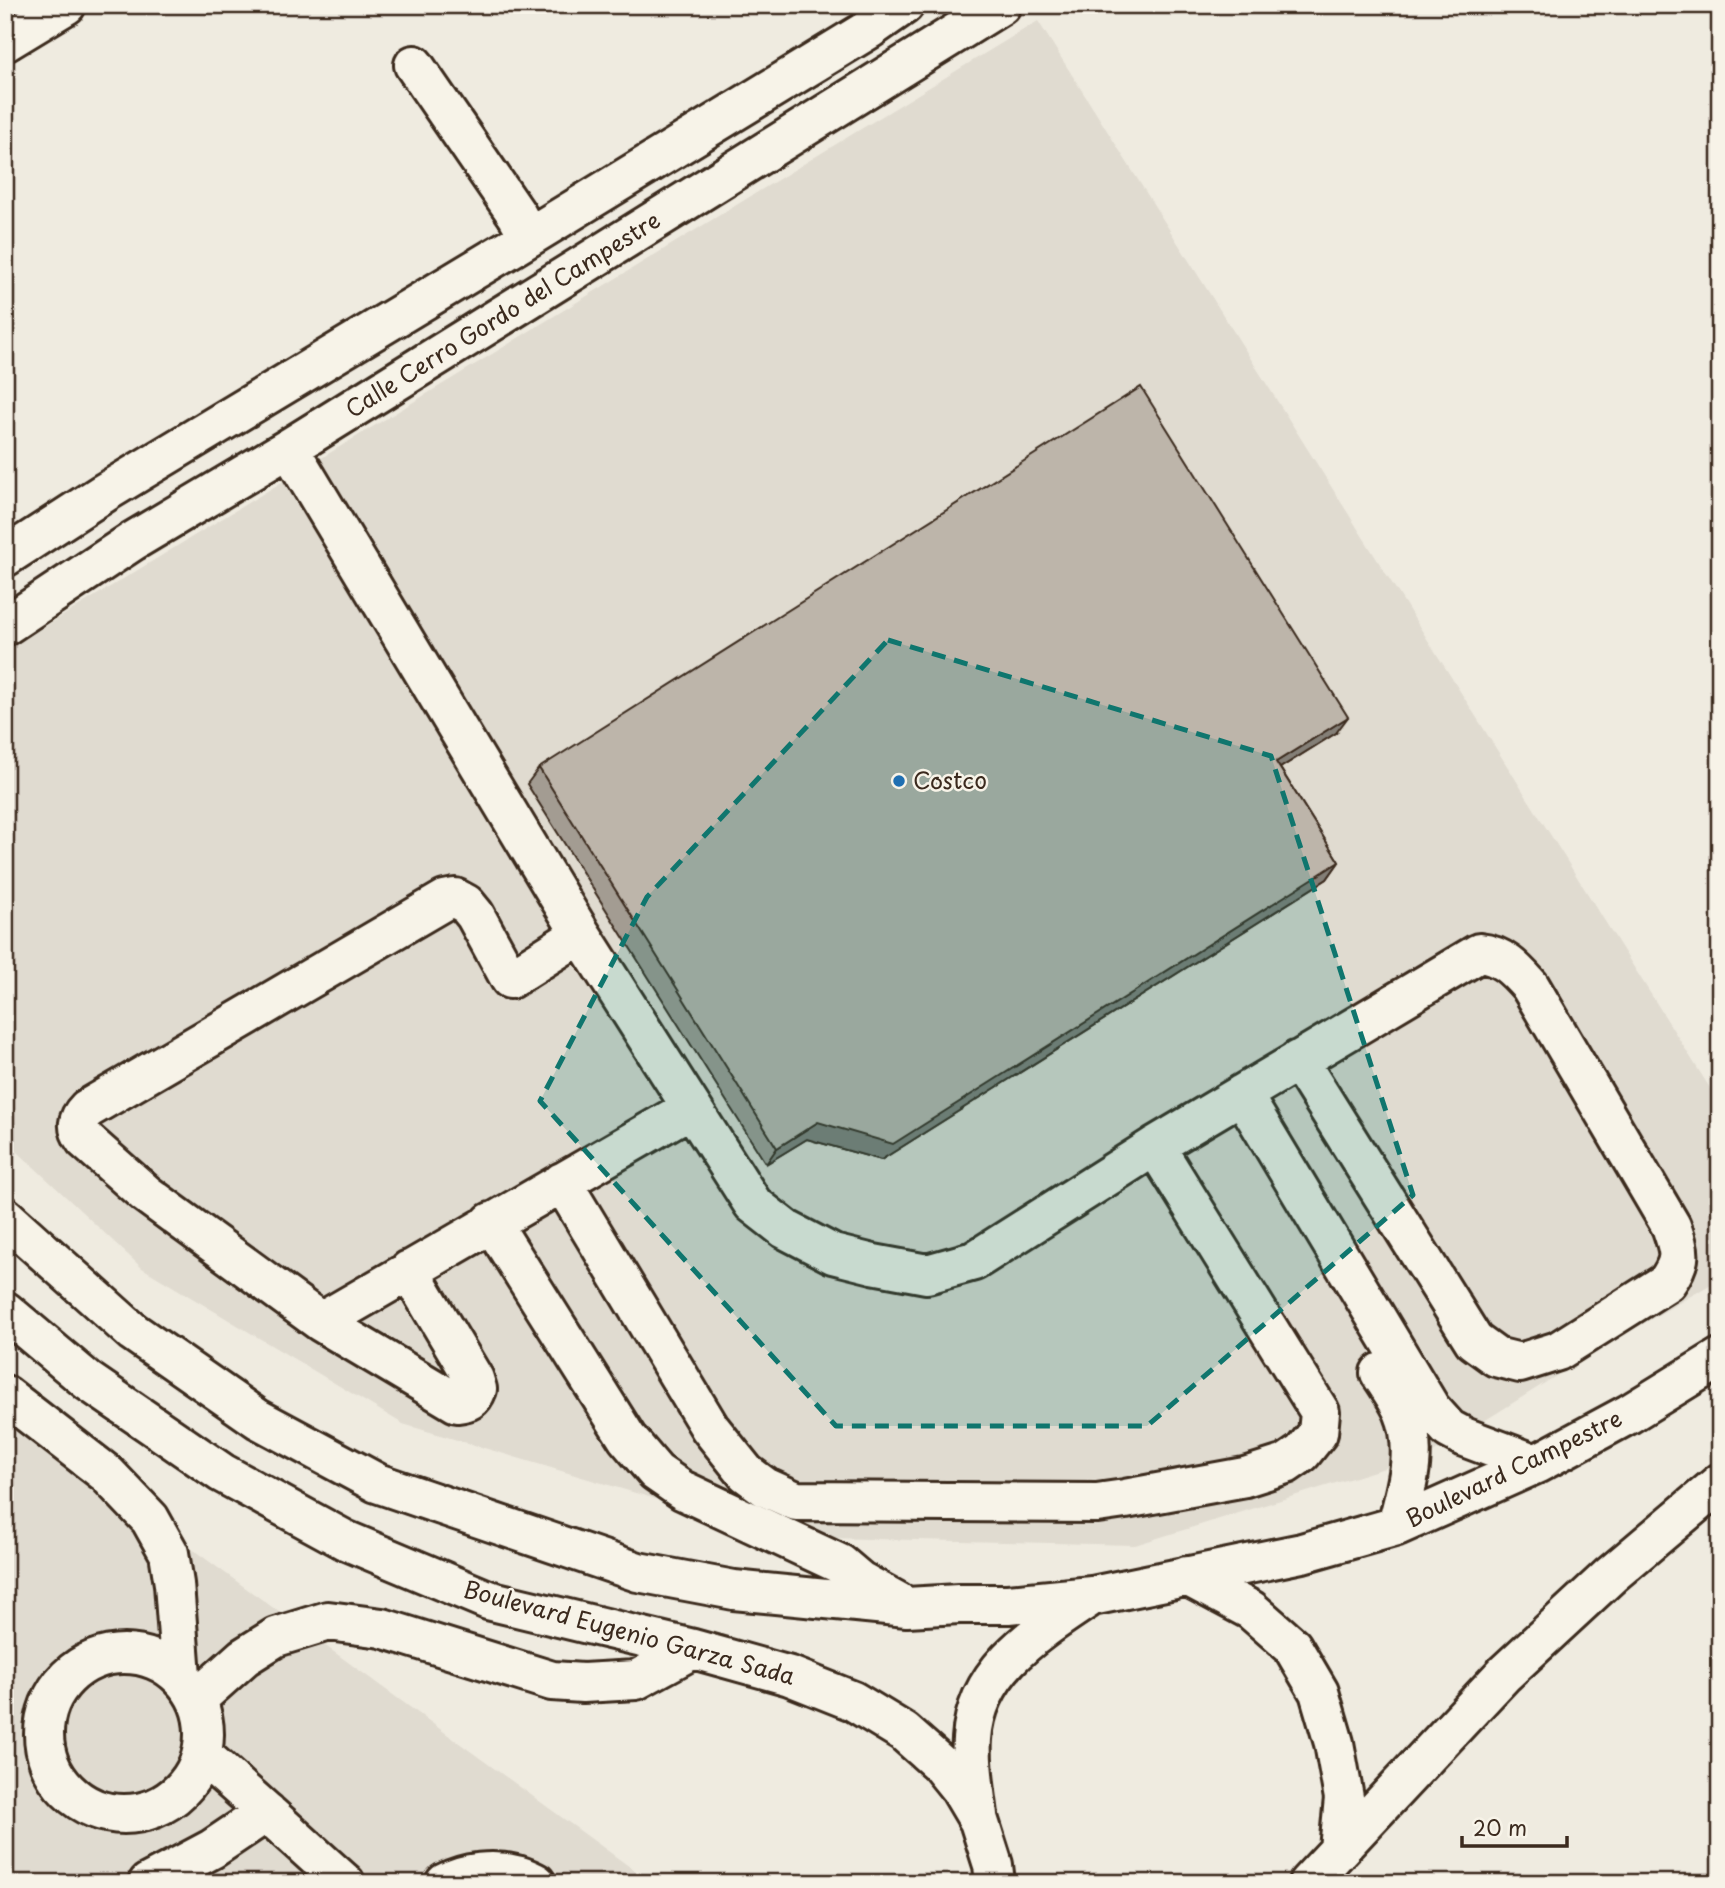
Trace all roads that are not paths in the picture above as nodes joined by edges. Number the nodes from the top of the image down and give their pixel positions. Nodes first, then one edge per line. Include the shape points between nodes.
1 (66, 5) edge
2 (904, 5) edge
3 (1001, 5) edge
4 (5, 42) edge
5 (414, 65) dead end
6 (529, 237) junction
7 (289, 448) junction
8 (5, 556) edge
9 (5, 626) edge
10 (581, 934) junction
11 (1298, 1060) junction
12 (1231, 1101) junction
13 (691, 1108) junction
14 (1155, 1146) junction
15 (562, 1182) junction
16 (5, 1217) edge
17 (491, 1222) junction
18 (409, 1270) junction
19 (5, 1311) edge
20 (320, 1322) junction
21 (1720, 1359) edge
22 (5, 1395) edge
23 (1536, 1464) junction
24 (1720, 1483) edge
25 (1397, 1525) junction
26 (1187, 1576) junction
27 (1091, 1596) junction
28 (907, 1608) junction
29 (693, 1649) junction
30 (189, 1688) junction
31 (202, 1755) junction
32 (267, 1812) junction
33 (979, 1821) junction
34 (1339, 1849) junction
35 (1000, 1877) edge
36 (148, 1883) edge
37 (345, 1883) edge
38 (445, 1883) edge
39 (536, 1883) edge
40 (1308, 1883) edge

1 - 4 street
2 - 6 street
3 - 7 street, Calle Cerro Gordo del Campestre
5 - 6 street
6 - 8 street
7 - 9 street, Calle Cerro Gordo del Campestre via 133,541
7 - 10 street
10 - 13 street
10 - 20 street via 510,979 466,904 455,898 445,900 81,1114 79,1132 85,1140 146,1194
11 - 11 street via 1479,953 1499,958 1530,986 1671,1226 1679,1250 1676,1268 1667,1282 1559,1352 1520,1363 1496,1357 1474,1341
11 - 12 street
12 - 14 street
12 - 23 street via 1431,1409 1449,1429 1464,1437
12 - 25 street via 1402,1410 1412,1447 1409,1482
13 - 14 street via 752,1204 785,1228 833,1254 927,1274 974,1261
13 - 15 street
14 - 15 street via 1320,1412 1318,1433 1286,1464 1245,1477 1097,1503 796,1501 765,1487 746,1473 710,1427
15 - 17 street
16 - 28 street via 133,1332 258,1419 377,1483 638,1572 734,1590
17 - 18 street
17 - 28 street via 627,1438 656,1472 682,1490 840,1564
18 - 20 street
18 - 20 street via 474,1379 477,1389 468,1402 457,1403
19 - 29 street, Boulevard Eugenio Garza Sada via 88,1381 211,1465 345,1540 488,1600
21 - 23 street, Boulevard Campestre
22 - 30 street via 107,1475 150,1519 169,1553
23 - 25 street, Boulevard Campestre
24 - 34 street via 1504,1674
25 - 26 street, Boulevard Campestre via 1302,1553
26 - 27 street, Boulevard Campestre
26 - 34 street via 1251,1610 1292,1646 1320,1692 1343,1798
27 - 28 street
27 - 33 street via 1036,1633 1014,1654 991,1681 976,1710 971,1741
29 - 30 street via 636,1680 552,1681 382,1628 328,1621 276,1637
29 - 33 street, Boulevard Eugenio Garza Sada via 790,1676 853,1701 904,1732 939,1763
30 - 31 street via 205,1726
30 - 31 street via 158,1660 131,1653 103,1656 78,1668 58,1688 46,1713 44,1741 50,1769 66,1791 90,1808 117,1815 145,1812 170,1800 190,1780
31 - 32 street
32 - 36 street via 212,1849
32 - 37 street
33 - 35 street, Boulevard Eugenio Garza Sada
34 - 40 street
38 - 39 street via 487,1872 515,1874

